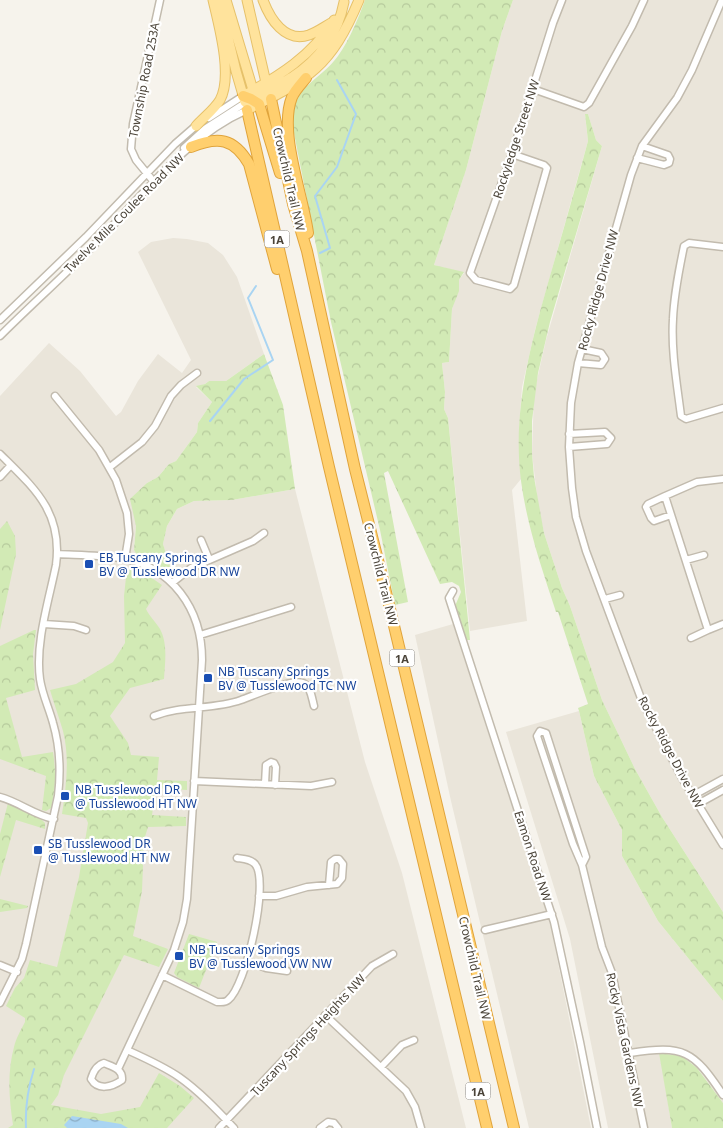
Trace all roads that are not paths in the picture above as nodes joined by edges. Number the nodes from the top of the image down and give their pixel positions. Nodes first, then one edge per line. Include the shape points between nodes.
1 (160, 0) edge
2 (213, 0) edge
3 (219, 0) edge
4 (226, 0) edge
5 (247, 0) edge
6 (263, 0) edge
7 (359, 0) edge
8 (562, 0) edge
9 (644, 0) edge
10 (722, 0) edge
11 (344, 1) edge
12 (333, 22) junction
13 (306, 78) junction
14 (533, 89) junction
15 (268, 91) junction
16 (252, 99) junction
17 (196, 126) junction
18 (642, 146) junction
19 (191, 147) junction
20 (512, 154) junction
21 (179, 155) junction
22 (637, 158) junction
23 (146, 174) junction
24 (154, 182) junction
25 (293, 204) junction
26 (723, 247) edge
27 (307, 251) junction
28 (0, 320) edge
29 (0, 336) edge
30 (582, 349) junction
31 (578, 363) junction
32 (306, 368) junction
33 (197, 373) dead end
34 (55, 396) dead end
35 (723, 408) edge
36 (569, 434) junction
37 (569, 447) junction
38 (0, 454) edge
39 (11, 465) junction
40 (110, 467) junction
41 (0, 477) edge
42 (723, 479) edge
43 (665, 496) junction
44 (671, 516) junction
45 (264, 533) dead end
46 (201, 540) dead end
47 (58, 554) junction
48 (704, 555) dead end
49 (125, 559) junction
50 (209, 560) junction
51 (686, 560) junction
52 (172, 583) junction
53 (453, 591) dead end
54 (620, 595) dead end
55 (605, 599) junction
56 (291, 607) dead end
57 (44, 624) junction
58 (723, 624) edge
59 (86, 630) dead end
60 (708, 630) junction
61 (200, 635) junction
62 (691, 638) dead end
63 (314, 706) dead end
64 (199, 708) junction
65 (154, 716) dead end
66 (723, 779) edge
67 (194, 781) junction
68 (332, 782) dead end
69 (265, 784) junction
70 (275, 785) junction
71 (723, 790) edge
72 (692, 796) junction
73 (0, 797) edge
74 (698, 804) junction
75 (54, 819) junction
76 (723, 845) edge
77 (237, 858) dead end
78 (582, 865) junction
79 (329, 885) dead end
80 (259, 896) junction
81 (552, 914) junction
82 (485, 930) dead end
83 (393, 954) dead end
84 (247, 961) junction
85 (0, 965) edge
86 (287, 971) dead end
87 (17, 972) junction
88 (162, 975) junction
89 (0, 1003) edge
90 (325, 1015) junction
91 (414, 1040) dead end
92 (127, 1050) junction
93 (630, 1053) junction
94 (381, 1067) junction
95 (118, 1069) junction
96 (723, 1095) edge
97 (226, 1120) junction
98 (220, 1128) edge
99 (234, 1128) edge
100 (320, 1128) edge
101 (338, 1128) edge
102 (420, 1128) edge
103 (487, 1128) edge
104 (514, 1128) edge
105 (596, 1128) edge
106 (644, 1128) edge

1 - 23 street, Township Road 253A via 133,124 131,149
2 - 17 main road via 224,58 225,83 220,100
3 - 16 main road, Crowchild Trail NW / 1A via 236,71
4 - 16 main road
5 - 15 main road, Crowchild Trail NW / 1A
6 - 12 main road via 278,27 294,35 308,35
7 - 13 main road, Twelve Mile Coulee Road NW via 339,41
8 - 14 street, Rockyledge Street NW
9 - 14 street via 589,103 584,107
10 - 18 street, Rocky Ridge Drive NW via 692,70
11 - 12 main road, Twelve Mile Coulee Road NW
11 - 15 main road via 341,18 320,52 293,76
12 - 15 main road, Twelve Mile Coulee Road NW via 314,47
13 - 15 main road, Twelve Mile Coulee Road NW
13 - 27 highway via 292,97 288,118 292,155 308,231
14 - 20 street, Rockyledge Street NW
15 - 16 main road, Twelve Mile Coulee Road NW
15 - 16 main road, Twelve Mile Coulee Road NW
15 - 25 highway, Crowchild Trail NW / 1A
16 - 17 street, Twelve Mile Coulee Road NW
16 - 19 street, Twelve Mile Coulee Road NW
16 - 21 street via 194,137
16 - 25 highway
16 - 32 highway, Crowchild Trail NW / 1A
17 - 23 street, Twelve Mile Coulee Road NW
18 - 22 street, Rocky Ridge Drive NW
18 - 22 street via 668,155 669,162 664,165
19 - 21 street, Twelve Mile Coulee Road NW
19 - 32 highway via 208,141 222,141 236,147 249,164 300,358
20 - 20 street, Rockyledge Street NW via 544,164 547,168 514,286 510,288 476,280 470,273
21 - 24 street, Twelve Mile Coulee Road NW
22 - 30 street, Rocky Ridge Drive NW
23 - 24 street, Township Road 253A
23 - 28 street, Twelve Mile Coulee Road NW
24 - 29 street, Twelve Mile Coulee Road NW
25 - 27 highway, Crowchild Trail NW / 1A
26 - 35 street via 689,243 684,246 672,319 681,416 686,419
27 - 104 highway, Crowchild Trail NW / 1A via 355,469
30 - 31 street, Rocky Ridge Drive NW
30 - 31 street via 601,353 605,359 601,365
31 - 36 street, Rocky Ridge Drive NW
32 - 103 highway, Crowchild Trail NW / 1A
33 - 40 street via 171,396 142,442
34 - 40 street
36 - 37 street, Rocky Ridge Drive NW
36 - 37 street via 605,432 611,438 607,444
37 - 55 street, Rocky Ridge Drive NW via 576,518
38 - 39 street
39 - 41 street
39 - 47 street via 44,501 56,532
40 - 49 street via 127,513 129,534
42 - 43 street via 697,482
43 - 44 street
43 - 44 street via 646,507 654,521
44 - 51 street
45 - 50 street via 253,542
46 - 50 street
47 - 49 street
47 - 57 street
48 - 51 street
49 - 52 street via 152,569
50 - 52 street via 191,568
51 - 60 street
52 - 61 street via 192,609
53 - 81 street, Eamon Road NW via 449,598
54 - 55 street
55 - 72 street, Rocky Ridge Drive NW via 642,701
56 - 61 street
57 - 59 street
57 - 75 street via 39,657 40,679 55,733 60,766
58 - 60 street
60 - 62 street
61 - 64 street
63 - 64 street via 308,687 298,682 230,704
64 - 65 street
64 - 67 street
66 - 72 street
67 - 69 street
67 - 88 street via 185,911 179,938
68 - 70 street via 311,786
69 - 70 street
69 - 70 street via 266,764 271,762 276,767
71 - 74 street
72 - 74 street, Rocky Ridge Drive NW
73 - 75 street via 35,814
74 - 76 street, Rocky Ridge Drive NW
75 - 87 street
77 - 80 street via 248,859 256,865
78 - 78 street, Rocky Vista Gardens NW via 586,857 546,732 540,731 537,736
78 - 93 street, Rocky Vista Gardens NW
79 - 80 street via 276,896
80 - 84 street
81 - 82 street
81 - 105 street, Eamon Road NW
83 - 90 street, Tuscany Springs Heights NW via 372,966
84 - 86 street
84 - 88 street via 230,998 223,1002
85 - 87 street
87 - 89 street
88 - 92 street
90 - 94 street
90 - 97 street, Tuscany Springs Heights NW
91 - 94 street via 402,1045
92 - 95 street
92 - 97 street via 180,1077
93 - 96 street via 657,1049 685,1053 707,1072
93 - 106 street, Rocky Vista Gardens NW
94 - 102 street via 410,1096
95 - 95 street via 104,1062 92,1077 92,1082 104,1087 119,1082 123,1078
97 - 98 street, Tuscany Springs Heights NW
97 - 99 street
100 - 101 street via 328,1122

